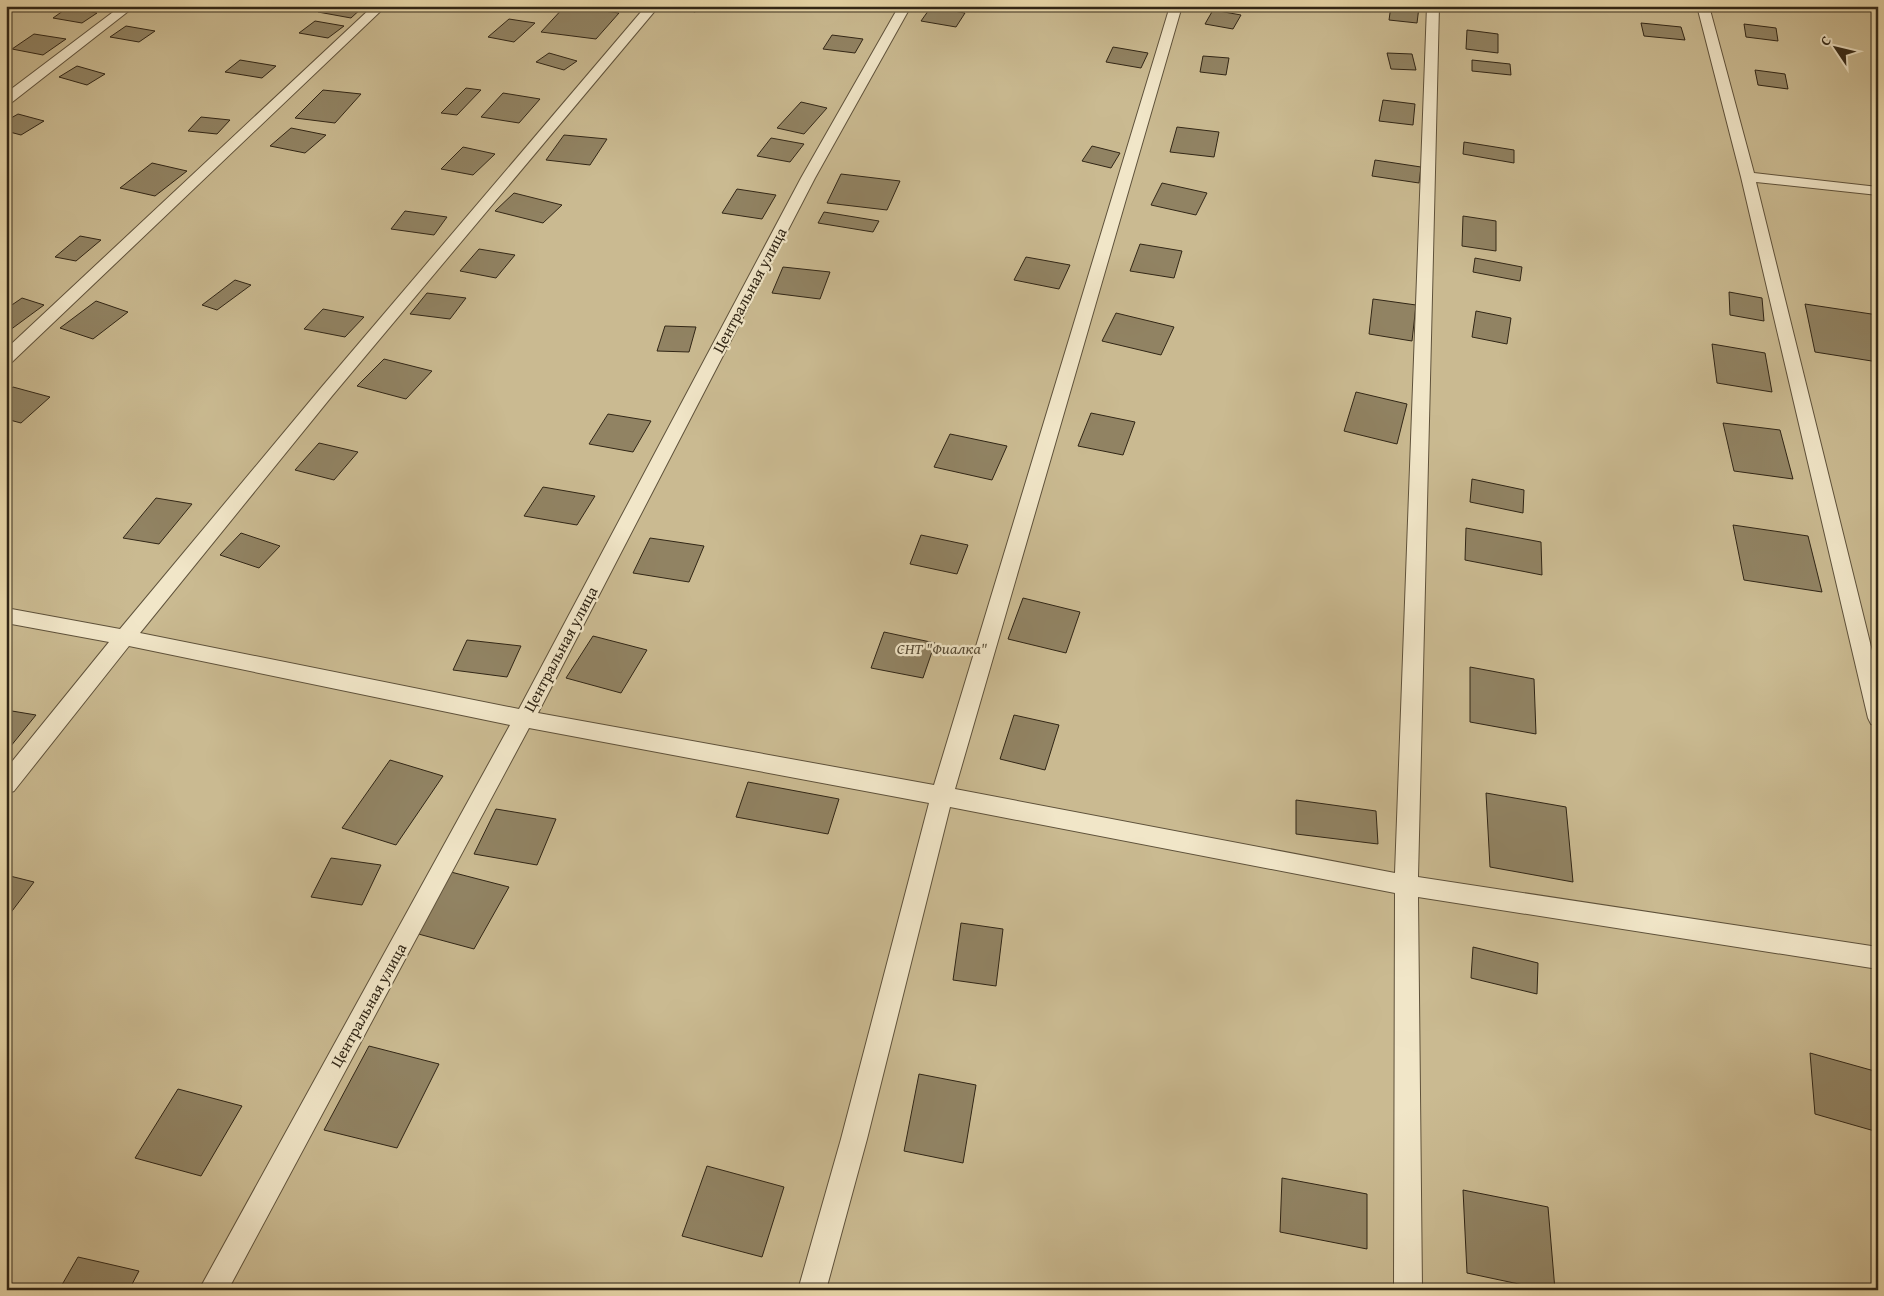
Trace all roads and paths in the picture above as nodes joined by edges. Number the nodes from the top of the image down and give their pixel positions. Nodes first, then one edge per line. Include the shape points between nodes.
1 (129, 6) edge
2 (380, 6) edge
3 (653, 6) edge
4 (905, 6) edge
5 (1176, 6) edge
6 (1433, 6) edge
7 (1703, 6) edge
8 (6, 100) edge
9 (1748, 176) junction
10 (1878, 191) edge
11 (6, 358) edge
12 (6, 616) edge
13 (124, 637) junction
14 (1878, 718) edge
15 (524, 719) junction
16 (6, 784) edge
17 (942, 796) junction
18 (1406, 885) junction
19 (1878, 958) edge
20 (213, 1290) edge
21 (812, 1290) edge
22 (1408, 1290) edge

1 - 8 lane
2 - 11 lane
3 - 13 lane via 402,300
4 - 15 lane, Центральная улица via 803,186
5 - 17 lane
6 - 18 lane
7 - 9 lane
9 - 10 lane
9 - 14 lane
12 - 13 lane
13 - 15 lane
13 - 16 lane
15 - 17 lane
15 - 20 lane, Центральная улица
17 - 18 lane
17 - 21 lane
18 - 19 lane
18 - 22 lane

